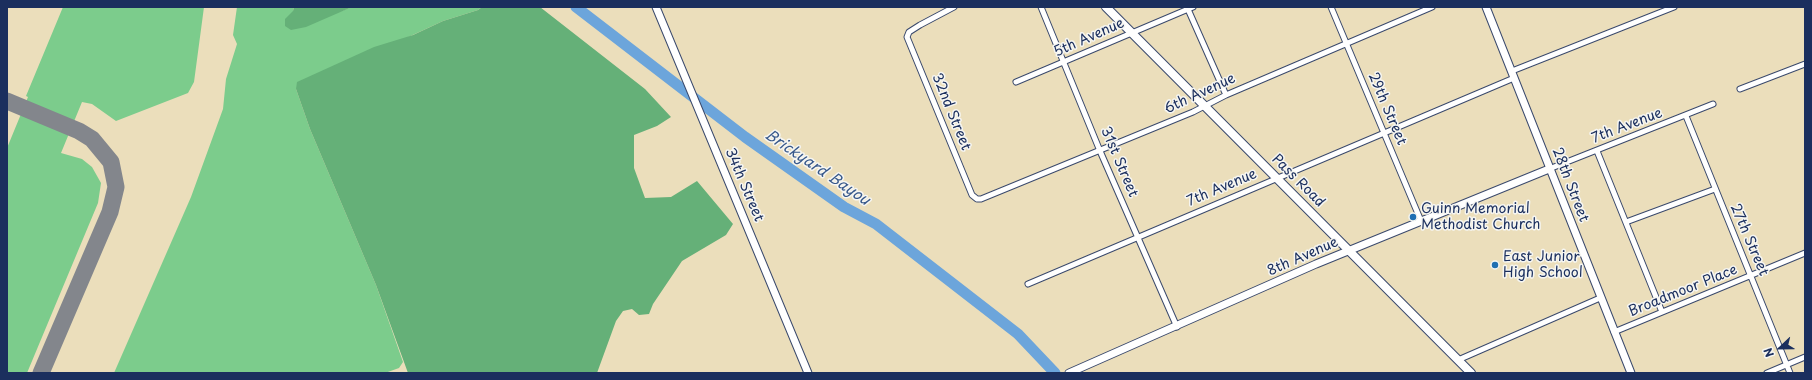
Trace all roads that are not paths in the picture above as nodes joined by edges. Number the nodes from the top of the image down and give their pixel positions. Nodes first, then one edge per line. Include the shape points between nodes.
1 (656, 7) edge
2 (954, 7) edge
3 (1041, 7) edge
4 (1106, 7) edge
5 (1331, 7) edge
6 (1432, 7) edge
7 (1486, 7) edge
8 (1674, 7) edge
9 (1189, 8) edge
10 (1131, 32) junction
11 (1346, 45) junction
12 (1064, 62) junction
13 (1805, 64) edge
14 (1513, 75) junction
15 (1016, 82) dead end
16 (1740, 90) dead end
17 (1226, 95) junction
18 (1713, 104) dead end
19 (1205, 106) junction
20 (1686, 116) junction
21 (1384, 134) junction
22 (1100, 151) junction
23 (1597, 151) junction
24 (1549, 169) junction
25 (1277, 178) junction
26 (1715, 189) junction
27 (977, 199) joint
28 (1421, 221) junction
29 (1626, 222) junction
30 (1138, 237) junction
31 (1349, 251) junction
32 (1805, 253) edge
33 (1752, 276) junction
34 (1028, 284) dead end
35 (1600, 298) junction
36 (1662, 312) junction
37 (1177, 326) junction
38 (1614, 332) junction
39 (1805, 357) edge
40 (1458, 360) junction
41 (1787, 365) junction
42 (1071, 372) edge
43 (808, 373) edge
44 (1470, 373) edge
45 (1630, 373) edge
46 (1767, 373) edge
47 (1790, 373) edge

1 - 43 street, 34th Street
2 - 27 street, 32nd Street via 920,24 909,32 907,37 972,195
3 - 12 street, 31st Street
4 - 10 main road, Pass Road
5 - 11 street, 29th Street
6 - 11 street, 6th Avenue
7 - 14 street, 28th Street
8 - 14 street
9 - 10 street, 5th Avenue
9 - 17 street
10 - 12 street, 5th Avenue
10 - 19 main road, Pass Road
11 - 17 street, 6th Avenue
11 - 21 street, 29th Street
12 - 15 street, 5th Avenue
12 - 22 street, 31st Street
13 - 16 street
14 - 21 street, 7th Avenue
14 - 24 street, 28th Street
17 - 19 street, 6th Avenue
18 - 20 street, 7th Avenue
19 - 22 street, 6th Avenue
19 - 25 main road, Pass Road
20 - 23 street, 7th Avenue
20 - 26 street, 27th Street
21 - 25 street, 7th Avenue
21 - 28 street, 29th Street
22 - 27 street, 6th Avenue
22 - 30 street, 31st Street
23 - 24 street, 7th Avenue
23 - 29 street
24 - 28 street, 8th Avenue
24 - 35 street, 28th Street
25 - 30 street, 7th Avenue
25 - 31 main road, Pass Road
26 - 29 street
26 - 33 street, 27th Street
28 - 31 street, 8th Avenue
29 - 36 street
30 - 34 street, 7th Avenue
30 - 37 street, 31st Street
31 - 37 street, 8th Avenue
31 - 40 main road, Pass Road
32 - 33 street, Broadmoor Place
33 - 36 street, Broadmoor Place
33 - 41 street, 27th Street
35 - 38 street, 28th Street
35 - 40 street
36 - 38 street, Broadmoor Place
37 - 42 street, 8th Avenue
38 - 45 street, 28th Street
39 - 41 street
40 - 44 main road, Pass Road
41 - 46 street
41 - 47 street, 27th Street

